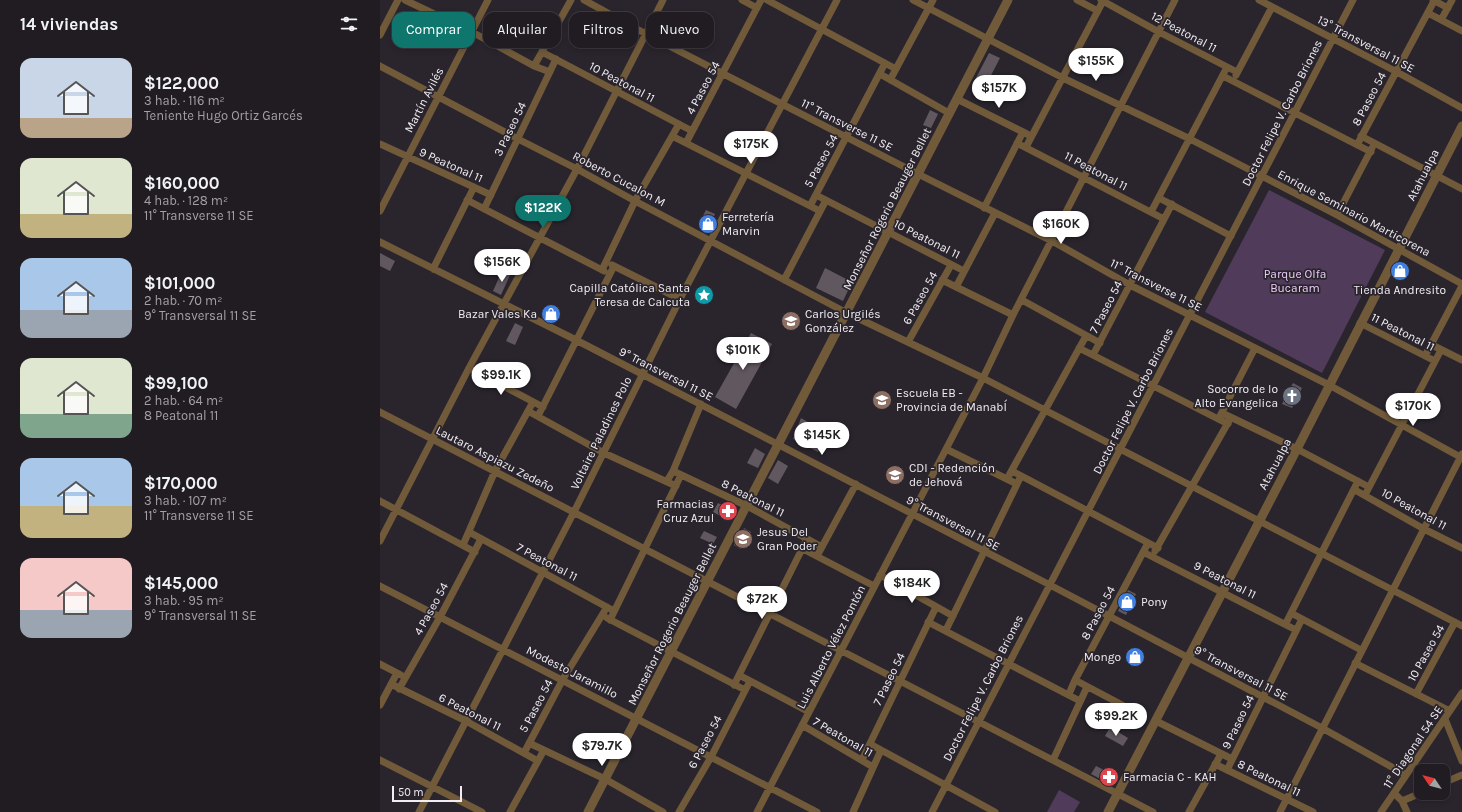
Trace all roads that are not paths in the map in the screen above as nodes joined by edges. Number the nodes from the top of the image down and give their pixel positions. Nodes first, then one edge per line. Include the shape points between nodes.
1 (398, 0) edge
2 (488, 0) edge
3 (571, 0) edge
4 (584, 0) edge
5 (663, 0) edge
6 (761, 0) edge
7 (767, 0) edge
8 (837, 0) edge
9 (914, 0) edge
10 (933, 0) edge
11 (1008, 0) edge
12 (1077, 0) edge
13 (1102, 0) edge
14 (1175, 0) edge
15 (1259, 0) edge
16 (1354, 0) edge
17 (1433, 0) edge
18 (1452, 0) edge
19 (409, 1) edge
20 (745, 1) edge
21 (1087, 2) edge
22 (1272, 7) junction
23 (757, 8) junction
24 (929, 8) junction
25 (1448, 8) junction
26 (1098, 11) junction
27 (431, 12) edge
28 (657, 12) edge
29 (1428, 14) junction
30 (1442, 20) junction
31 (475, 26) edge
32 (822, 29) junction
33 (1462, 31) edge
34 (1159, 32) junction
35 (475, 34) edge
36 (646, 34) joint
37 (380, 35) edge
38 (988, 39) junction
39 (1333, 39) junction
40 (464, 48) edge
41 (674, 48) edge
42 (542, 52) junction
43 (556, 59) junction
44 (885, 63) junction
45 (380, 66) edge
46 (534, 66) junction
47 (1227, 67) junction
48 (896, 69) junction
49 (550, 72) junction
50 (1237, 72) junction
51 (1397, 72) junction
52 (723, 73) junction
53 (880, 74) junction
54 (1223, 76) junction
55 (1063, 78) junction
56 (890, 80) junction
57 (1233, 81) junction
58 (617, 92) junction
59 (439, 97) junction
60 (957, 99) junction
61 (782, 103) junction
62 (1121, 104) junction
63 (1462, 108) edge
64 (950, 113) junction
65 (1295, 113) junction
66 (679, 124) junction
67 (1462, 126) edge
68 (692, 131) junction
69 (1023, 132) junction
70 (672, 136) junction
71 (1032, 136) junction
72 (1362, 136) junction
73 (847, 137) junction
74 (1190, 138) junction
75 (518, 139) junction
76 (686, 143) junction
77 (1018, 143) junction
78 (380, 144) edge
79 (1374, 144) junction
80 (1357, 145) junction
81 (1026, 148) junction
82 (1371, 152) junction
83 (408, 158) junction
84 (577, 169) junction
85 (746, 173) junction
86 (918, 174) junction
87 (1262, 176) junction
88 (1436, 176) junction
89 (1084, 178) junction
90 (474, 187) junction
91 (1462, 188) edge
92 (491, 195) junction
93 (816, 195) junction
94 (1159, 198) junction
95 (468, 200) junction
96 (826, 200) junction
97 (635, 201) junction
98 (1172, 204) junction
99 (810, 206) junction
100 (984, 208) junction
101 (484, 209) junction
102 (380, 211) edge
103 (820, 211) junction
104 (1151, 212) junction
105 (995, 213) junction
106 (1336, 215) junction
107 (1164, 219) junction
108 (888, 232) junction
109 (1231, 236) junction
110 (540, 238) junction
111 (710, 241) junction
112 (1052, 241) junction
113 (380, 242) edge
114 (1398, 250) junction
115 (606, 262) junction
116 (951, 265) junction
117 (614, 266) junction
118 (433, 269) junction
119 (602, 270) junction
120 (964, 271) junction
121 (610, 274) junction
122 (784, 280) junction
123 (942, 280) junction
124 (1130, 285) junction
125 (1462, 285) edge
126 (956, 287) junction
127 (680, 299) junction
128 (1022, 300) junction
129 (504, 305) junction
130 (847, 313) junction
131 (1013, 315) junction
132 (1190, 315) junction
133 (1360, 323) junction
134 (1086, 336) junction
135 (576, 340) junction
136 (908, 342) junction
137 (1100, 343) junction
138 (1432, 345) junction
139 (1079, 348) junction
140 (1255, 348) junction
141 (1441, 350) junction
142 (1093, 356) junction
143 (1425, 356) junction
144 (1462, 360) edge
145 (1435, 361) junction
146 (469, 368) junction
147 (642, 375) junction
148 (983, 378) junction
149 (1328, 385) junction
150 (1153, 386) junction
151 (533, 402) junction
152 (701, 404) junction
153 (543, 407) junction
154 (1045, 410) junction
155 (528, 411) junction
156 (380, 412) edge
157 (538, 416) junction
158 (1220, 416) junction
159 (1230, 421) junction
160 (1403, 426) junction
161 (432, 439) junction
162 (778, 444) junction
163 (946, 449) junction
164 (1120, 449) junction
165 (1297, 449) junction
166 (604, 452) junction
167 (1462, 456) edge
168 (1012, 470) junction
169 (495, 471) junction
170 (673, 471) junction
171 (681, 475) junction
172 (1021, 476) junction
173 (1007, 479) junction
174 (667, 481) junction
175 (1358, 482) junction
176 (856, 484) junction
177 (1017, 484) junction
178 (676, 486) junction
179 (1192, 487) junction
180 (1370, 487) junction
181 (1355, 490) junction
182 (1365, 495) junction
183 (380, 501) edge
184 (746, 506) junction
185 (396, 510) junction
186 (1088, 511) junction
187 (574, 512) junction
188 (912, 514) junction
189 (1259, 521) junction
190 (1424, 529) junction
191 (469, 532) junction
192 (481, 539) junction
193 (807, 539) junction
194 (380, 541) edge
195 (1148, 543) junction
196 (463, 545) junction
197 (822, 547) junction
198 (1158, 548) junction
199 (1462, 548) edge
200 (644, 549) junction
201 (803, 549) junction
202 (475, 552) junction
203 (984, 552) junction
204 (1143, 552) junction
205 (1321, 553) junction
206 (817, 556) junction
207 (1153, 556) junction
208 (543, 572) junction
209 (880, 574) junction
210 (708, 581) junction
211 (1050, 585) junction
212 (380, 586) edge
213 (874, 586) junction
214 (1392, 590) junction
215 (1222, 591) junction
216 (936, 606) junction
217 (607, 607) junction
218 (614, 611) junction
219 (1291, 613) junction
220 (770, 614) junction
221 (602, 616) junction
222 (953, 616) junction
223 (440, 617) junction
224 (1109, 617) junction
225 (1302, 619) junction
226 (610, 620) junction
227 (928, 622) junction
228 (1286, 623) junction
229 (1459, 624) edge
230 (946, 630) junction
231 (1296, 630) junction
232 (503, 649) junction
233 (841, 650) junction
234 (1361, 650) junction
235 (671, 652) junction
236 (1188, 657) junction
237 (380, 664) edge
238 (1009, 664) junction
239 (1355, 664) junction
240 (397, 673) junction
241 (739, 675) junction
242 (405, 677) junction
243 (563, 680) junction
244 (1075, 680) junction
245 (750, 681) junction
246 (900, 681) junction
247 (391, 684) junction
248 (734, 685) junction
249 (1087, 687) junction
250 (399, 689) junction
251 (745, 690) junction
252 (1462, 693) edge
253 (1069, 694) junction
254 (1416, 694) junction
255 (1263, 697) junction
256 (1080, 701) junction
257 (380, 705) edge
258 (1450, 711) junction
259 (809, 712) junction
260 (1143, 716) dead end
261 (636, 718) junction
262 (1445, 719) junction
263 (466, 721) junction
264 (978, 722) junction
265 (1160, 723) dead end
266 (802, 725) junction
267 (1322, 728) junction
268 (529, 743) junction
269 (870, 744) junction
270 (544, 750) junction
271 (881, 750) junction
272 (524, 753) junction
273 (1221, 754) junction
274 (710, 757) junction
275 (1232, 759) junction
276 (380, 760) edge
277 (862, 760) junction
278 (1053, 760) junction
279 (538, 761) junction
280 (1462, 761) edge
281 (1215, 764) junction
282 (873, 767) junction
283 (1227, 770) junction
284 (1406, 775) junction
285 (1462, 775) edge
286 (605, 779) junction
287 (1450, 780) edge
288 (945, 785) junction
289 (432, 787) junction
290 (770, 787) junction
291 (1394, 793) junction
292 (1118, 794) junction
293 (1414, 796) edge
294 (1286, 799) junction
295 (1402, 801) junction
296 (419, 812) edge
297 (482, 812) edge
298 (510, 812) edge
299 (588, 812) edge
300 (663, 812) edge
301 (679, 812) edge
302 (757, 812) edge
303 (817, 812) edge
304 (853, 812) edge
305 (932, 812) edge
306 (995, 812) edge
307 (1108, 812) edge
308 (1153, 812) edge
309 (1189, 812) edge
310 (1280, 812) edge
311 (1313, 812) edge
312 (1381, 812) edge
313 (1407, 812) edge

1 - 37 street
2 - 31 street, Martín Avilés
3 - 42 street
4 - 36 street, 11° Transverse 11 SE
5 - 28 street
6 - 23 street, 4 Paseo 54
7 - 32 street
8 - 32 street, Voltaire Paladines Polo
9 - 24 street, Enrique Seminario Marticorena
10 - 24 street
11 - 38 street, Monseñor Rogerio Beauger Bellet
12 - 21 street
13 - 26 street
13 - 34 street, 12 Peatonal 11
14 - 34 street, Luis Alberto Vélez Pontón
15 - 22 street, 13° Transversal 11 SE
16 - 39 street, Doctor Felipe V. Carbo Briones
17 - 25 street
17 - 29 street, 8 Paseo 54
18 - 25 street
19 - 27 street
20 - 23 street
21 - 26 street
22 - 39 street, 13° Transversal 11 SE
22 - 50 street
23 - 52 street, 4 Paseo 54
24 - 38 street, Enrique Seminario Marticorena
24 - 48 street
25 - 30 street
26 - 55 street
29 - 30 street
29 - 51 street, 8 Paseo 54
30 - 33 street
32 - 44 street
32 - 61 street, Voltaire Paladines Polo
34 - 47 street, 12 Peatonal 11
34 - 62 street, Luis Alberto Vélez Pontón
35 - 46 street
36 - 58 street
38 - 55 street, Enrique Seminario Marticorena
38 - 60 street, Monseñor Rogerio Beauger Bellet
39 - 51 street, 13° Transversal 11 SE
39 - 65 street, Doctor Felipe V. Carbo Briones
40 - 59 street, Martín Avilés
41 - 52 street, 11° Transverse 11 SE
42 - 43 street, 10 Peatonal 11
42 - 46 street
43 - 49 street, 3 Paseo 54
43 - 58 street, 10 Peatonal 11
44 - 48 street
44 - 53 street, 5 Paseo 54
45 - 59 street, Roberto Cucalon M
46 - 49 street
47 - 50 street, 12 Peatonal 11
47 - 54 street
48 - 56 street
49 - 75 street, 3 Paseo 54
50 - 57 street
51 - 63 street, 13° Transversal 11 SE
51 - 72 street, 8 Paseo 54
52 - 61 street, 11° Transverse 11 SE
52 - 68 street, 4 Paseo 54
53 - 56 street
53 - 73 street, 5 Paseo 54
54 - 57 street
54 - 74 street
55 - 62 street, Enrique Seminario Marticorena
55 - 71 street
56 - 64 street
57 - 65 street
58 - 66 street, 10 Peatonal 11
58 - 84 street
59 - 75 street, Roberto Cucalon M
59 - 83 street, Martín Avilés
60 - 64 street, Monseñor Rogerio Beauger Bellet
60 - 69 street
61 - 73 street, 11° Transverse 11 SE
61 - 85 street, Voltaire Paladines Polo
62 - 74 street, Enrique Seminario Marticorena
62 - 89 street, Luis Alberto Vélez Pontón
64 - 86 street, Monseñor Rogerio Beauger Bellet
65 - 80 street
65 - 87 street, Doctor Felipe V. Carbo Briones
66 - 68 street, 10 Peatonal 11
66 - 70 street, 4 Paseo 54
67 - 88 street, Atahualpa
68 - 76 street, 4 Paseo 54
69 - 71 street
69 - 77 street
70 - 76 street
70 - 97 street, 4 Paseo 54
71 - 81 street
72 - 79 street
72 - 80 street, 8 Paseo 54
73 - 86 street, 11° Transverse 11 SE
73 - 93 street, 5 Paseo 54
74 - 87 street, Enrique Seminario Marticorena
74 - 94 street
75 - 84 street, Roberto Cucalon M
75 - 92 street, 3 Paseo 54
76 - 85 street
77 - 81 street, 11 Peatonal 11
77 - 100 street
78 - 83 street, 9 Peatonal 11
79 - 82 street
79 - 88 street
80 - 82 street
81 - 89 street, 11 Peatonal 11
82 - 106 street
83 - 90 street, 9 Peatonal 11
83 - 102 street, Martín Avilés
84 - 97 street, Roberto Cucalon M
84 - 110 street
85 - 99 street
85 - 111 street, Voltaire Paladines Polo
86 - 100 street, 11° Transverse 11 SE
86 - 108 street, Monseñor Rogerio Beauger Bellet
87 - 106 street, Enrique Seminario Marticorena
87 - 109 street, Doctor Felipe V. Carbo Briones
88 - 91 street
88 - 114 street, Atahualpa
89 - 104 street, 11 Peatonal 11
89 - 112 street, Luis Alberto Vélez Pontón
90 - 92 street, 9 Peatonal 11
90 - 95 street
92 - 101 street, 3 Paseo 54
93 - 96 street, 10 Peatonal 11
93 - 99 street, 5 Paseo 54
94 - 98 street
94 - 104 street
95 - 101 street, 9 Peatonal 11
95 - 118 street
96 - 103 street, 5 Paseo 54
96 - 108 street, 10 Peatonal 11
97 - 111 street, Roberto Cucalon M
97 - 115 street, 4 Paseo 54
98 - 107 street, 7 Paseo 54
98 - 109 street
99 - 103 street
100 - 105 street, 11° Transverse 11 SE
101 - 110 street, 9 Peatonal 11
103 - 122 street, 5 Paseo 54
104 - 107 street, 11 Peatonal 11
105 - 112 street, 11° Transverse 11 SE
105 - 120 street
106 - 114 street, Enrique Seminario Marticorena
107 - 124 street, 7 Paseo 54
108 - 116 street, 10 Peatonal 11
108 - 130 street, Monseñor Rogerio Beauger Bellet
109 - 132 street, Doctor Felipe V. Carbo Briones
110 - 119 street, 9 Peatonal 11
110 - 129 street
111 - 122 street, Roberto Cucalon M
111 - 127 street, Voltaire Paladines Polo
112 - 124 street, 11° Transverse 11 SE
112 - 128 street, Luis Alberto Vélez Pontón
113 - 118 street, 9° Transversal 11 SE
114 - 125 street, Enrique Seminario Marticorena
114 - 133 street, Atahualpa
115 - 117 street
115 - 119 street, 4 Paseo 54
116 - 120 street, 10 Peatonal 11
116 - 123 street, 6 Paseo 54
117 - 121 street
117 - 127 street
118 - 129 street, 9° Transversal 11 SE
119 - 121 street, 9 Peatonal 11
120 - 126 street
121 - 135 street
122 - 130 street, Roberto Cucalon M
123 - 126 street
123 - 136 street, 6 Paseo 54
124 - 132 street, 11° Transverse 11 SE
124 - 137 street, 7 Paseo 54
125 - 138 street
126 - 131 street
127 - 147 street, Voltaire Paladines Polo
128 - 131 street, Luis Alberto Vélez Pontón
128 - 134 street
129 - 135 street, 9° Transversal 11 SE
129 - 146 street
130 - 136 street
130 - 162 street, Monseñor Rogerio Beauger Bellet
131 - 148 street, Luis Alberto Vélez Pontón
132 - 140 street, 11° Transverse 11 SE
132 - 150 street, Doctor Felipe V. Carbo Briones
133 - 143 street, 11 Peatonal 11
133 - 149 street, Atahualpa
134 - 137 street
134 - 139 street, 7 Paseo 54
135 - 147 street, 9° Transversal 11 SE
135 - 153 street
136 - 148 street
137 - 142 street, 7 Paseo 54
138 - 141 street, 11 Peatonal 11
138 - 143 street
139 - 142 street, 10 Peatonal 11
139 - 154 street, 7 Paseo 54
140 - 149 street, 11° Transverse 11 SE
140 - 158 street
141 - 144 street, 11 Peatonal 11
141 - 145 street
142 - 150 street, 10 Peatonal 11
143 - 145 street, 11 Peatonal 11
145 - 160 street
146 - 151 street
146 - 161 street
147 - 152 street, 9° Transversal 11 SE
147 - 166 street, Voltaire Paladines Polo
148 - 154 street
148 - 163 street, Luis Alberto Vélez Pontón
149 - 160 street, 11° Transverse 11 SE
149 - 165 street, Atahualpa
150 - 158 street, 10 Peatonal 11
150 - 164 street, Doctor Felipe V. Carbo Briones
151 - 153 street
151 - 155 street
152 - 162 street, 9° Transversal 11 SE
152 - 170 street
153 - 157 street
154 - 164 street
154 - 168 street, 7 Paseo 54
155 - 157 street
155 - 169 street
156 - 161 street, Lautaro Aspiazu Zedeño
157 - 166 street
158 - 159 street, 10 Peatonal 11
159 - 165 street, 10 Peatonal 11
159 - 179 street
160 - 167 street, 11° Transverse 11 SE
160 - 180 street
161 - 169 street, Lautaro Aspiazu Zedeño
161 - 185 street
162 - 176 street, 9° Transversal 11 SE
162 - 184 street, Monseñor Rogerio Beauger Bellet
163 - 173 street
163 - 188 street, Luis Alberto Vélez Pontón
164 - 179 street
164 - 186 street, Doctor Felipe V. Carbo Briones
165 - 175 street, 10 Peatonal 11
165 - 189 street, Atahualpa
166 - 174 street
166 - 187 street, Voltaire Paladines Polo
167 - 190 street
168 - 172 street
168 - 173 street, 7 Paseo 54
169 - 187 street, Lautaro Aspiazu Zedeño
169 - 191 street
170 - 171 street, 8 Peatonal 11
170 - 174 street
171 - 178 street
171 - 184 street, 8 Peatonal 11
172 - 177 street
172 - 186 street
173 - 177 street
174 - 178 street
175 - 180 street, 10 Peatonal 11
175 - 181 street
176 - 188 street, 9° Transversal 11 SE
176 - 197 street
177 - 203 street
178 - 200 street
179 - 189 street
179 - 198 street
180 - 182 street
181 - 182 street, 10 Peatonal 11
181 - 205 street
182 - 190 street, 10 Peatonal 11
183 - 185 street
184 - 193 street, 8 Peatonal 11
184 - 210 street, Monseñor Rogerio Beauger Bellet
185 - 194 street
185 - 196 street
186 - 195 street
186 - 211 street, Doctor Felipe V. Carbo Briones
187 - 200 street, Lautaro Aspiazu Zedeño
187 - 208 street, Voltaire Paladines Polo
188 - 203 street, 9° Transversal 11 SE
188 - 209 street, Luis Alberto Vélez Pontón
189 - 205 street
189 - 215 street, Atahualpa
190 - 199 street, 10 Peatonal 11
190 - 214 street
191 - 192 street, 7 Peatonal 11
191 - 196 street
192 - 202 street, 4 Paseo 54
192 - 208 street, 7 Peatonal 11
193 - 197 street, 8 Peatonal 11
193 - 201 street
195 - 198 street
195 - 204 street, 8 Paseo 54
196 - 202 street
197 - 206 street
198 - 207 street
200 - 210 street, Lautaro Aspiazu Zedeño
200 - 218 street
201 - 206 street
201 - 220 street
202 - 223 street, 4 Paseo 54
203 - 211 street, 9° Transversal 11 SE
203 - 222 street
204 - 207 street, 9 Peatonal 11
204 - 224 street, 8 Paseo 54
205 - 214 street
205 - 219 street
206 - 213 street
207 - 215 street, 9 Peatonal 11
208 - 217 street, 7 Peatonal 11
208 - 232 street, Voltaire Paladines Polo
209 - 213 street, Luis Alberto Vélez Pontón
209 - 216 street
210 - 220 street, Lautaro Aspiazu Zedeño
210 - 235 street, Monseñor Rogerio Beauger Bellet
211 - 224 street, 9° Transversal 11 SE
211 - 238 street, Doctor Felipe V. Carbo Briones
212 - 223 street, Modesto Jaramillo
213 - 233 street, Luis Alberto Vélez Pontón
214 - 229 street
214 - 234 street
215 - 228 street, 9 Peatonal 11
215 - 236 street, Atahualpa
216 - 222 street
216 - 227 street, 7 Paseo 54
217 - 218 street, 7 Peatonal 11
217 - 221 street, 5 Paseo 54
218 - 226 street
219 - 225 street
219 - 228 street
220 - 233 street, Lautaro Aspiazu Zedeño
220 - 241 street
221 - 226 street
221 - 243 street, 5 Paseo 54
222 - 230 street
223 - 232 street, Modesto Jaramillo
223 - 242 street, 4 Paseo 54
224 - 236 street, 9° Transversal 11 SE
224 - 244 street, 8 Paseo 54
225 - 231 street, 9 Paseo 54
225 - 234 street
226 - 235 street
227 - 230 street
227 - 246 street, 7 Paseo 54
228 - 231 street, 9 Peatonal 11
229 - 254 street, 10 Paseo 54
230 - 238 street
231 - 255 street, 9 Paseo 54
232 - 243 street, Modesto Jaramillo
232 - 263 street, Voltaire Paladines Polo
233 - 246 street, Lautaro Aspiazu Zedeño
233 - 259 street, Luis Alberto Vélez Pontón
234 - 239 street
235 - 248 street
235 - 261 street, Monseñor Rogerio Beauger Bellet
236 - 255 street, 9° Transversal 11 SE
236 - 292 street, Atahualpa
237 - 240 street
238 - 253 street
238 - 264 street, Doctor Felipe V. Carbo Briones
239 - 254 street
239 - 267 street
240 - 242 street
240 - 247 street
241 - 245 street, 7 Peatonal 11
241 - 248 street
242 - 250 street, 4 Paseo 54
243 - 261 street, Modesto Jaramillo
243 - 268 street, 5 Paseo 54
244 - 249 street
244 - 253 street, 8 Paseo 54
245 - 251 street, 6 Paseo 54
245 - 259 street, 7 Peatonal 11
246 - 264 street, Lautaro Aspiazu Zedeño
246 - 269 street, 7 Paseo 54
247 - 250 street, 6 Peatonal 11
247 - 257 street
248 - 251 street
249 - 256 street
249 - 260 street
250 - 263 street, 6 Peatonal 11
251 - 274 street, 6 Paseo 54
252 - 258 street, 11° Diagonal 54 SE
253 - 256 street
254 - 258 street
255 - 267 street, 9° Transversal 11 SE
255 - 275 street, 9 Paseo 54
256 - 278 street
258 - 262 street, 11° Diagonal 54 SE
259 - 266 street, Luis Alberto Vélez Pontón
261 - 274 street, Modesto Jaramillo
261 - 286 street, Monseñor Rogerio Beauger Bellet
262 - 280 street
262 - 284 street, 11° Diagonal 54 SE
263 - 272 street, 6 Peatonal 11
263 - 289 street, Voltaire Paladines Polo
264 - 278 street, Lautaro Aspiazu Zedeño
264 - 288 street, Doctor Felipe V. Carbo Briones
265 - 273 street, 8 Peatonal 11
266 - 277 street, 7 Peatonal 11
266 - 290 street, Luis Alberto Vélez Pontón
267 - 284 street, 9° Transversal 11 SE
267 - 294 street
268 - 270 street
268 - 272 street, 5 Paseo 54
269 - 271 street, 7 Peatonal 11
269 - 277 street, 7 Paseo 54
270 - 279 street
270 - 286 street
271 - 282 street
271 - 288 street, 7 Peatonal 11
272 - 279 street, 6 Peatonal 11
273 - 275 street, 8 Peatonal 11
273 - 281 street, 9 Paseo 54
274 - 290 street, Modesto Jaramillo
274 - 301 street, 6 Paseo 54
275 - 283 street, 9 Paseo 54
276 - 289 street
277 - 282 street, 7 Peatonal 11
278 - 292 street, Lautaro Aspiazu Zedeño
279 - 298 street
281 - 283 street, 8 Peatonal 11
281 - 309 street, 9 Paseo 54
282 - 304 street
283 - 294 street, 8 Peatonal 11
284 - 291 street, 11° Diagonal 54 SE
285 - 287 street
286 - 299 street, Monseñor Rogerio Beauger Bellet
286 - 300 street
288 - 305 street, Doctor Felipe V. Carbo Briones
288 - 306 street, 7 Peatonal 11
289 - 296 street, Voltaire Paladines Polo
289 - 297 street
290 - 302 street, Luis Alberto Vélez Pontón
290 - 303 street, Modesto Jaramillo
291 - 295 street
291 - 312 street, 11° Diagonal 54 SE
292 - 307 street, Atahualpa
292 - 308 street, Lautaro Aspiazu Zedeño
293 - 295 street
294 - 310 street
294 - 311 street, 8 Peatonal 11
295 - 313 street

